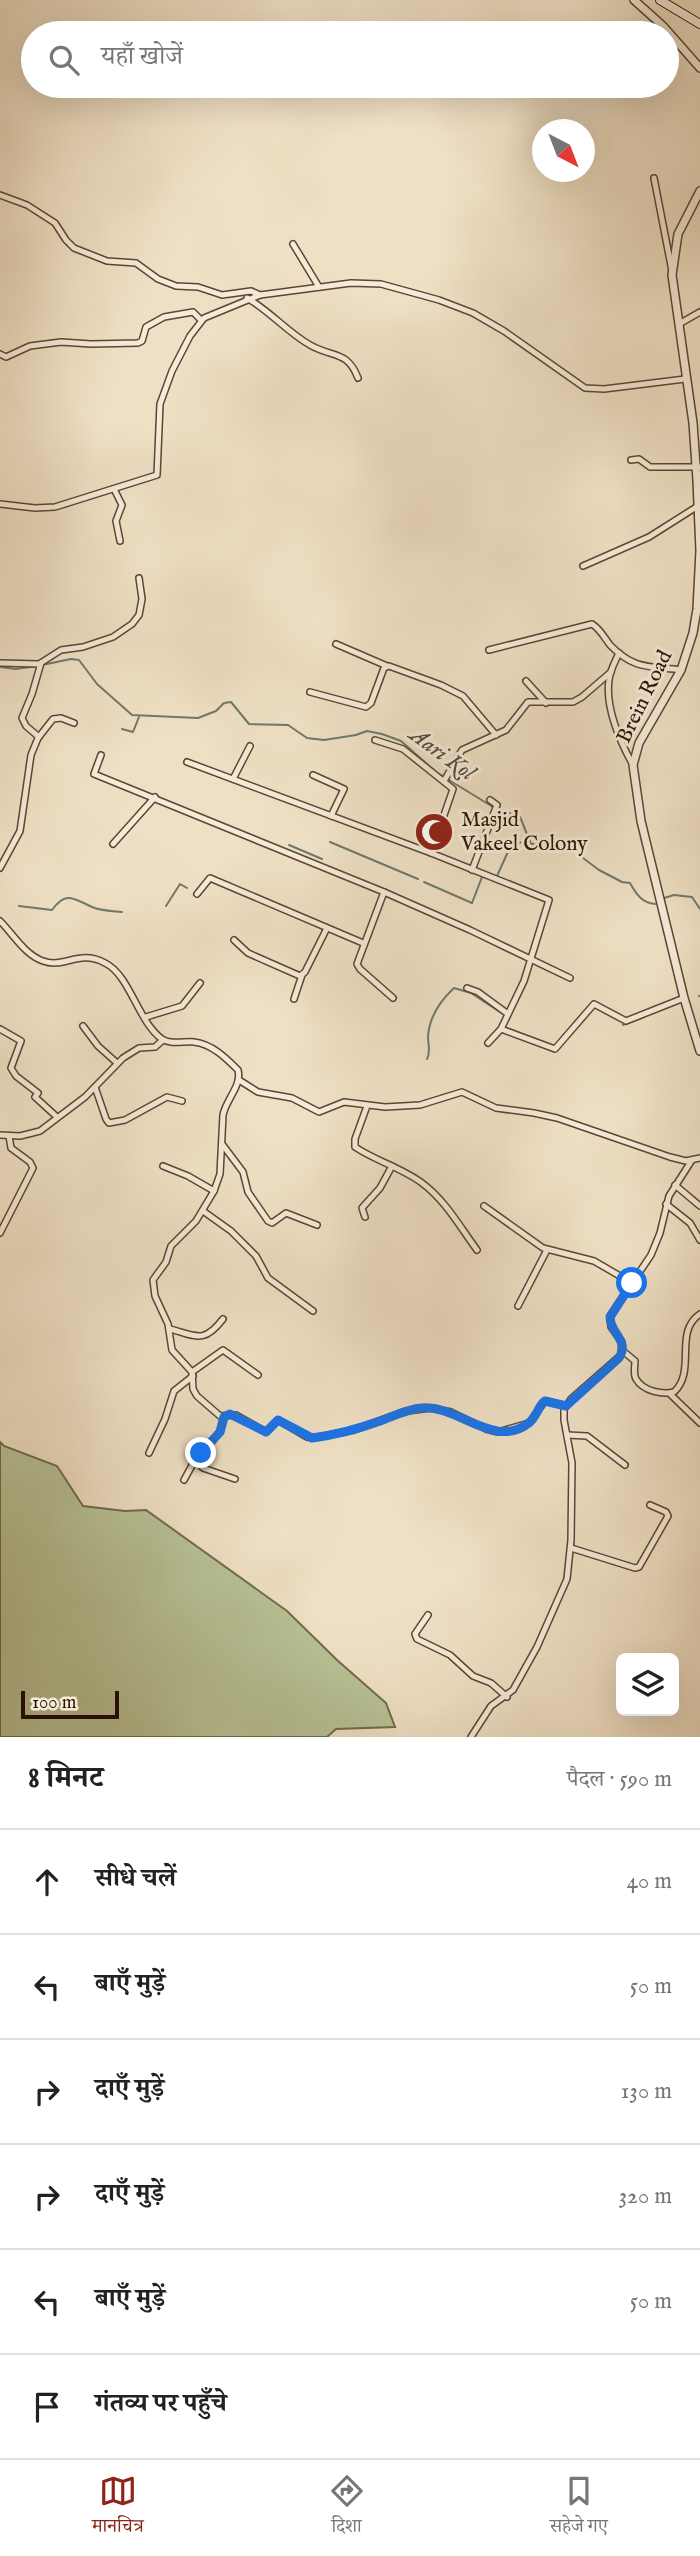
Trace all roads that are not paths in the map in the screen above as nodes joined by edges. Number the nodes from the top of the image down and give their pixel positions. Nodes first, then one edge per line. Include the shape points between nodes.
1 (634, 0) edge
2 (660, 0) edge
3 (657, 21) edge
4 (700, 24) edge
5 (679, 44) edge
6 (700, 68) edge
7 (654, 178) dead end
8 (700, 191) edge
9 (0, 195) edge
10 (293, 244) dead end
11 (672, 272) junction
12 (319, 287) junction
13 (260, 295) junction
14 (247, 298) junction
15 (700, 312) edge
16 (201, 320) junction
17 (679, 324) junction
18 (0, 354) edge
19 (358, 378) dead end
20 (685, 379) junction
21 (696, 422) edge
22 (631, 460) dead end
23 (698, 468) edge
24 (114, 489) junction
25 (0, 504) edge
26 (698, 506) junction
27 (120, 541) dead end
28 (700, 551) edge
29 (583, 566) dead end
30 (139, 578) dead end
31 (697, 627) edge
32 (336, 644) dead end
33 (489, 650) dead end
34 (619, 653) junction
35 (0, 663) edge
36 (40, 666) junction
37 (387, 666) junction
38 (681, 670) junction
39 (611, 672) junction
40 (526, 681) dead end
41 (310, 692) dead end
42 (546, 704) junction
43 (74, 723) dead end
44 (496, 735) junction
45 (39, 737) junction
46 (375, 740) dead end
47 (250, 746) dead end
48 (101, 755) dead end
49 (187, 762) dead end
50 (633, 765) junction
51 (313, 775) dead end
52 (233, 779) junction
53 (444, 781) junction
54 (155, 797) junction
55 (490, 800) dead end
56 (331, 816) junction
57 (113, 844) dead end
58 (431, 853) junction
59 (0, 868) edge
60 (472, 870) junction
61 (384, 892) junction
62 (197, 894) dead end
63 (0, 921) edge
64 (327, 929) junction
65 (234, 940) dead end
66 (363, 943) junction
67 (531, 961) junction
68 (302, 975) junction
69 (569, 978) dead end
70 (200, 983) dead end
71 (467, 988) dead end
72 (393, 998) dead end
73 (684, 998) junction
74 (294, 999) dead end
75 (508, 1014) junction
76 (146, 1017) junction
77 (83, 1026) dead end
78 (0, 1029) edge
79 (501, 1029) junction
80 (163, 1040) junction
81 (488, 1043) dead end
82 (700, 1051) edge
83 (117, 1063) junction
84 (239, 1080) junction
85 (95, 1087) junction
86 (182, 1101) dead end
87 (368, 1106) junction
88 (57, 1117) junction
89 (0, 1135) edge
90 (9, 1136) junction
91 (222, 1144) junction
92 (700, 1158) edge
93 (692, 1160) junction
94 (163, 1166) dead end
95 (391, 1166) junction
96 (675, 1185) junction
97 (214, 1191) junction
98 (666, 1204) junction
99 (484, 1206) dead end
100 (700, 1206) edge
101 (203, 1211) junction
102 (365, 1217) dead end
103 (317, 1225) dead end
104 (0, 1233) edge
105 (700, 1240) edge
106 (477, 1250) dead end
107 (547, 1250) junction
108 (632, 1283) junction
109 (518, 1306) dead end
110 (313, 1311) dead end
111 (700, 1314) edge
112 (223, 1319) dead end
113 (170, 1329) junction
114 (623, 1351) junction
115 (192, 1374) junction
116 (258, 1375) dead end
117 (670, 1394) junction
118 (566, 1406) junction
119 (224, 1417) junction
120 (700, 1423) edge
121 (567, 1435) junction
122 (149, 1453) dead end
123 (195, 1460) junction
124 (625, 1465) dead end
125 (234, 1479) dead end
126 (184, 1480) dead end
127 (650, 1505) dead end
128 (571, 1548) junction
129 (428, 1615) dead end
130 (507, 1697) junction
131 (471, 1737) edge

1 - 3 street
2 - 4 main road
5 - 6 street
7 - 11 street
8 - 11 street, Brein Road via 680,228
9 - 13 street via 27,205 58,226 74,248 107,261 136,263 169,284 222,295 251,291
10 - 12 street
11 - 17 street, Brein Road
12 - 13 street
12 - 20 street via 370,282 467,309 590,389
13 - 14 street
14 - 16 street
14 - 19 street via 310,345 345,357
15 - 17 street
16 - 18 street via 193,312 164,317 146,327 138,343 61,342 30,346 6,357
16 - 24 street via 160,404 157,475
17 - 20 street, Brein Road
20 - 21 street, Brein Road
21 - 23 street, Brein Road
22 - 23 street via 639,459 650,467
23 - 26 street, Brein Road
24 - 25 street via 55,507
24 - 27 street via 122,505 116,523
26 - 28 street, Brein Road
26 - 29 street via 649,537
28 - 31 street, Brein Road
30 - 36 street via 142,604 132,624 104,641 65,648
31 - 38 street, Brein Road
32 - 37 street
33 - 34 street via 589,624
34 - 38 street via 633,664
34 - 39 street
35 - 36 street
36 - 45 street via 22,718
37 - 41 street via 366,707
37 - 44 street via 463,696
38 - 50 street, Brein Road via 639,743
39 - 42 street via 577,700
39 - 50 street via 611,705
40 - 42 street
42 - 44 street via 528,702 511,726
43 - 45 street via 57,717
44 - 53 street via 463,750
45 - 59 street via 31,755 20,831
46 - 53 street via 403,749
47 - 52 street
48 - 54 street via 94,774
49 - 52 street
50 - 73 street, Brein Road via 641,821
51 - 56 street via 344,789
52 - 56 street
53 - 58 street via 454,792
54 - 57 street
54 - 61 street
55 - 60 street via 496,809
56 - 58 street
58 - 60 street
60 - 67 street via 549,900
61 - 66 street
61 - 67 street
62 - 64 street via 210,878
63 - 76 street via 43,962 56,964 82,957 104,962 124,981
64 - 66 street
64 - 68 street
65 - 68 street via 248,953
66 - 72 street via 358,967
67 - 69 street
67 - 75 street
68 - 74 street
70 - 76 street via 182,1006
71 - 75 street
73 - 79 street via 626,1021 594,1004 555,1049
73 - 82 street, Brein Road
75 - 79 street
76 - 80 street
77 - 83 street
78 - 88 street via 21,1041 11,1064 14,1073
79 - 81 street
80 - 83 street via 155,1047 134,1050
80 - 84 street via 209,1046 238,1070
83 - 85 street
84 - 87 street via 258,1092 292,1098 319,1112 340,1102
84 - 91 street via 225,1106
85 - 86 street via 109,1123 164,1098
85 - 88 street
87 - 93 street via 420,1105 465,1093 496,1108 545,1115 670,1157
87 - 95 street via 354,1144
88 - 90 street via 35,1133
89 - 90 street
90 - 104 street via 11,1148 33,1168
91 - 97 street
91 - 103 street via 243,1171 249,1194 268,1222 286,1213
92 - 93 street
93 - 96 street
94 - 97 street
95 - 102 street via 362,1208
95 - 106 street via 438,1197
96 - 98 street
96 - 100 street
97 - 101 street
98 - 105 street via 690,1223
98 - 108 street via 656,1245
99 - 107 street
101 - 110 street via 256,1256 268,1278
101 - 113 street via 170,1246 166,1262 153,1280
107 - 108 street via 594,1261
107 - 109 street
108 - 114 street via 610,1317
111 - 117 street via 690,1326 685,1378
112 - 113 street via 205,1336
113 - 115 street via 174,1354
114 - 117 street via 635,1361 638,1381
114 - 118 street
115 - 116 street via 223,1350
115 - 119 street via 197,1396
115 - 122 street via 174,1391
117 - 120 street
118 - 119 street via 545,1401 528,1423 506,1431 486,1429 452,1412 421,1408 312,1438 278,1420 266,1432 236,1415
118 - 121 street
119 - 123 street via 220,1432
121 - 124 street via 587,1436
121 - 128 street via 572,1462
123 - 125 street via 203,1468
123 - 126 street
127 - 128 street via 668,1516 639,1567
128 - 130 street via 567,1579 537,1647
129 - 130 street via 415,1634 417,1639 450,1655
130 - 131 street via 493,1704

